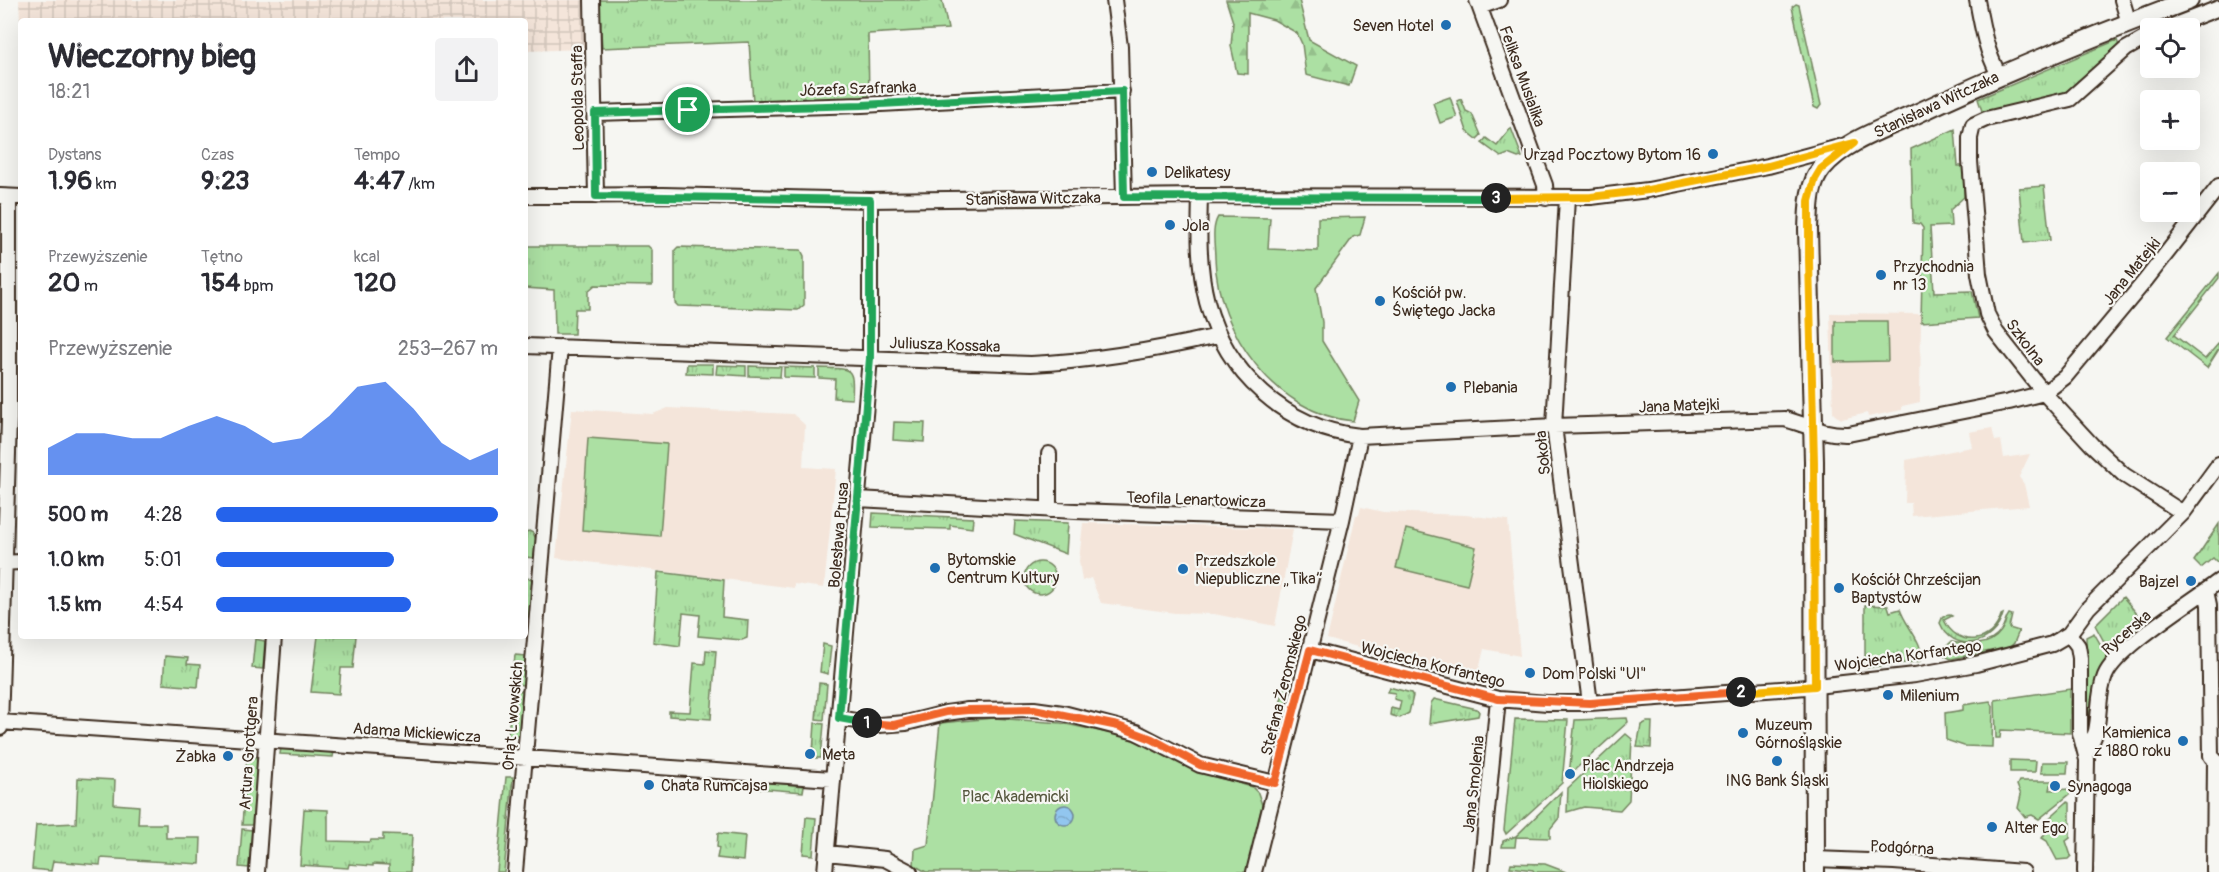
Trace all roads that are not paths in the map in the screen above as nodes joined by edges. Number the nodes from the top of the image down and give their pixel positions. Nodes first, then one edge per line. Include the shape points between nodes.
1 (592, 0) edge
2 (1114, 0) edge
3 (1499, 0) edge
4 (1977, 0) edge
5 (2122, 0) edge
6 (2189, 0) edge
7 (1479, 4) edge
8 (2219, 8) edge
9 (2194, 18) edge
10 (2129, 23) junction
11 (2140, 41) edge
12 (1999, 75) junction
13 (1122, 91) junction
14 (595, 113) junction
15 (1854, 143) junction
16 (2219, 186) edge
17 (10, 196) edge
18 (528, 196) edge
19 (596, 196) junction
20 (1200, 196) junction
21 (1124, 197) junction
22 (1546, 198) junction
23 (1567, 198) junction
24 (870, 200) junction
25 (1218, 336) junction
26 (528, 346) edge
27 (560, 347) junction
28 (870, 358) junction
29 (2044, 393) junction
30 (1554, 426) junction
31 (1813, 428) junction
32 (1360, 436) junction
33 (1049, 454) dead end
34 (2219, 464) edge
35 (858, 499) junction
36 (1049, 510) junction
37 (2184, 513) junction
38 (1342, 520) junction
39 (18, 562) edge
40 (3, 563) edge
41 (2219, 580) edge
42 (2206, 591) junction
43 (2069, 634) junction
44 (274, 639) edge
45 (1310, 650) junction
46 (1815, 686) junction
47 (1498, 699) junction
48 (1590, 703) junction
49 (839, 718) junction
50 (0, 722) edge
51 (0, 729) edge
52 (265, 738) junction
53 (2087, 752) junction
54 (525, 757) junction
55 (2217, 760) edge
56 (832, 779) junction
57 (1275, 783) junction
58 (827, 853) junction
59 (1815, 866) edge
60 (257, 872) edge
61 (515, 872) edge
62 (825, 872) edge
63 (910, 872) edge
64 (1254, 872) edge
65 (1481, 872) edge
66 (2023, 872) edge
67 (2085, 872) edge
68 (2214, 872) edge

1 - 14 street, Leopolda Staffa
2 - 13 street
3 - 7 street
4 - 12 street via 1983,35
5 - 10 street
6 - 10 main road, Stanisława Witczaka
7 - 22 street, Feliksa Musialika via 1545,185
8 - 9 street
10 - 12 main road, Stanisława Witczaka
11 - 29 street, Szkolna via 2070,99 1973,125 1972,184 1979,274 1987,314 2008,349
12 - 15 main road, Stanisława Witczaka
13 - 14 street, Józefa Szafranka via 862,105
13 - 21 street
14 - 19 street, Leopolda Staffa
15 - 23 street, Stanisława Witczaka via 1768,166 1648,190
15 - 31 main road via 1821,169 1809,201
16 - 29 street, Jana Matejki via 2065,377
17 - 40 street via 9,408
18 - 19 street, Stanisława Witczaka
19 - 24 street, Stanisława Witczaka
20 - 21 street, Stanisława Witczaka
20 - 22 street, Stanisława Witczaka
20 - 25 street, Jana Matejki via 1201,267
21 - 24 street, Stanisława Witczaka
22 - 23 street, Stanisława Witczaka
23 - 30 street, Sokoła
24 - 28 street, Bolesława Prusa
25 - 28 street, Juliusza Kossaka via 1072,362
25 - 32 street, Jana Matejki via 1258,390 1288,414 1329,430
26 - 27 street, Juliusza Kossaka
27 - 28 street, Juliusza Kossaka
27 - 54 street, Orląt Lwowskich
28 - 35 street, Bolesława Prusa
29 - 31 street, Jana Matejki via 1848,434
29 - 37 street, Szkolna via 2124,475
30 - 31 street, Jana Matejki via 1785,419
30 - 32 street, Jana Matejki
30 - 48 street, Sokoła
31 - 46 main road
32 - 38 street, Stefana Żeromskiego
33 - 36 street
34 - 37 street, Wojciecha Korfantego
35 - 36 street, Teofila Lenartowicza
35 - 49 street, Bolesława Prusa
36 - 38 street, Teofila Lenartowicza
37 - 43 street, Wojciecha Korfantego via 2088,608
38 - 45 street, Stefana Żeromskiego
39 - 40 street
40 - 50 street
41 - 42 street, Rycerska
42 - 53 street, Rycerska via 2113,662 2099,699 2096,731
42 - 55 street via 2211,756
43 - 46 street, Wojciecha Korfantego via 2052,644 1976,664
43 - 53 street via 2080,652 2080,733
44 - 52 street, Artura Grottgera
45 - 47 street, Wojciecha Korfantego
45 - 57 street, Stefana Żeromskiego
46 - 48 street, Wojciecha Korfantego
46 - 59 main road
47 - 48 street, Wojciecha Korfantego
47 - 65 street, Jana Smolenia
49 - 56 street, Bolesława Prusa
49 - 57 street via 879,725 968,710 1043,711 1097,720 1136,732 1200,765
50 - 51 street
50 - 52 street, Adama Mickiewicza
52 - 54 street, Adama Mickiewicza
52 - 60 street, Artura Grottgera
53 - 67 street
54 - 56 street, Adama Mickiewicza
54 - 61 street, Orląt Lwowskich
55 - 68 street
56 - 58 street, Bolesława Prusa
57 - 64 street, Stefana Żeromskiego
58 - 62 street, Bolesława Prusa
58 - 63 street via 885,859
59 - 66 street, Podgórna via 1894,862

